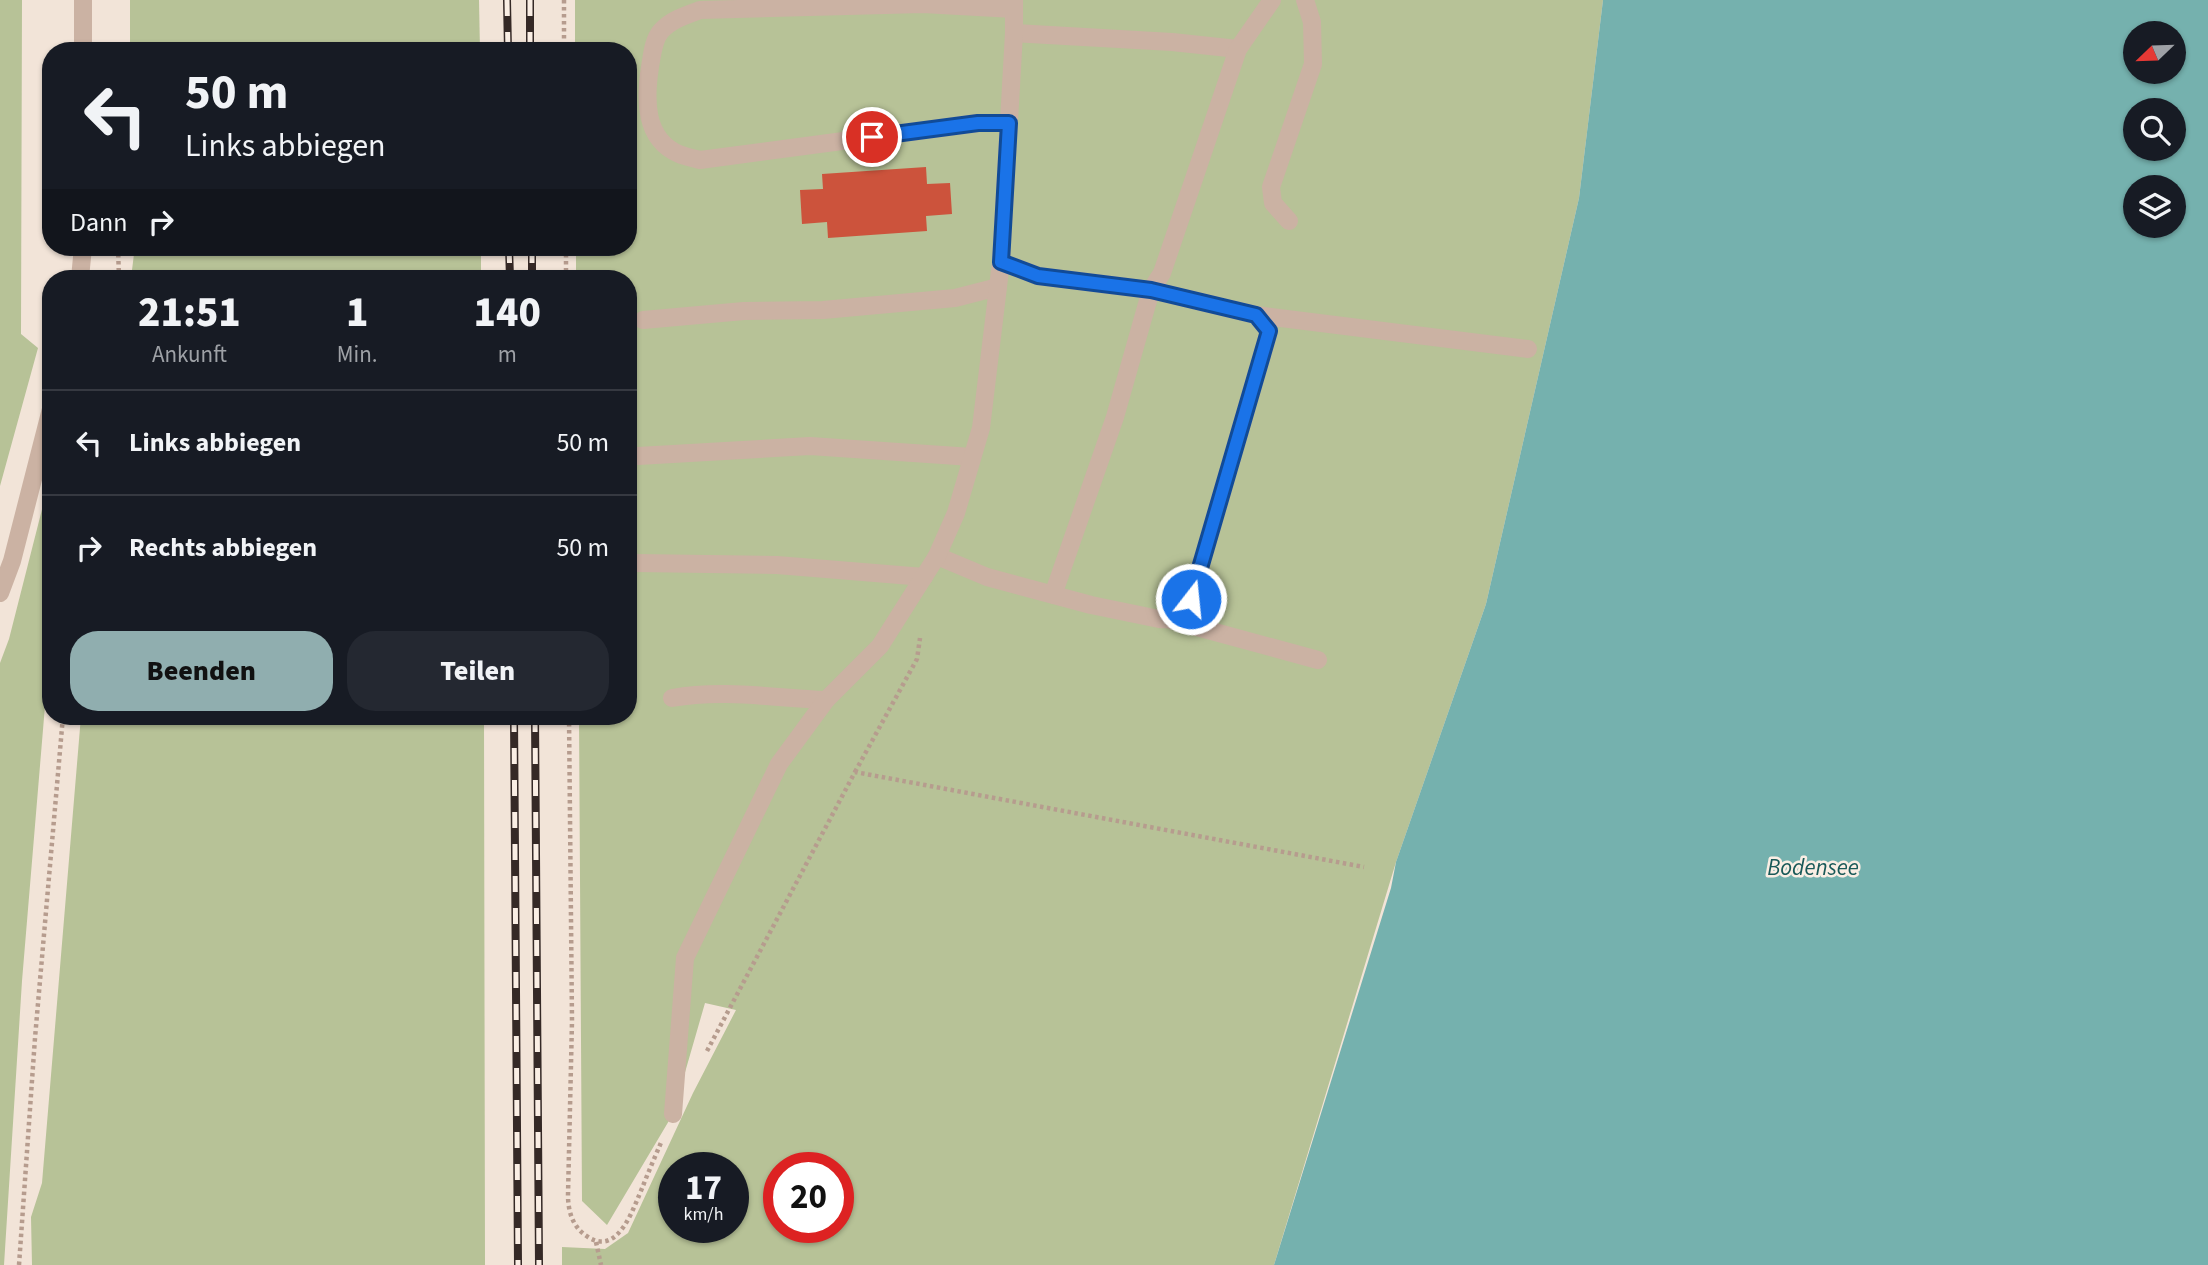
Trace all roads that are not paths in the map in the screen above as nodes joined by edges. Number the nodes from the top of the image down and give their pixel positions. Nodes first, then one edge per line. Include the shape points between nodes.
1 (83, 0) edge
2 (1272, 0) edge
3 (1305, 0) edge
4 (1014, 5) edge
5 (1014, 33) junction
6 (83, 42) edge
7 (1238, 49) junction
8 (1009, 123) junction
9 (1289, 221) dead end
10 (1001, 262) junction
11 (998, 287) junction
12 (1151, 290) junction
13 (1256, 315) junction
14 (643, 320) dead end
15 (1528, 349) dead end
16 (42, 444) edge
17 (638, 456) dead end
18 (972, 457) junction
19 (937, 556) junction
20 (637, 563) edge
21 (924, 577) junction
22 (0, 593) edge
23 (1053, 595) junction
24 (1171, 621) junction
25 (1318, 660) dead end
26 (672, 698) dead end
27 (826, 700) junction
28 (673, 1114) road end

1 - 6 lane
2 - 7 lane
3 - 9 lane via 1312,22 1313,64 1271,187 1273,203
4 - 5 lane
4 - 8 lane via 699,10 660,32 647,88 648,115 664,144 700,160 978,123
5 - 7 lane
5 - 8 lane
7 - 12 lane via 1162,273
8 - 10 lane
10 - 11 lane
10 - 12 lane via 1038,276
11 - 14 lane via 955,298
11 - 18 lane via 981,428
12 - 13 lane
12 - 23 lane via 1115,416
13 - 15 lane
13 - 24 lane via 1269,331 1187,611
16 - 22 lane
17 - 18 lane via 810,446
18 - 19 lane via 956,513
19 - 21 lane
19 - 23 lane via 987,577
20 - 21 lane via 777,565
21 - 27 lane via 880,646
23 - 24 lane
24 - 25 lane
26 - 27 lane via 723,693
27 - 28 lane via 779,765 685,958

